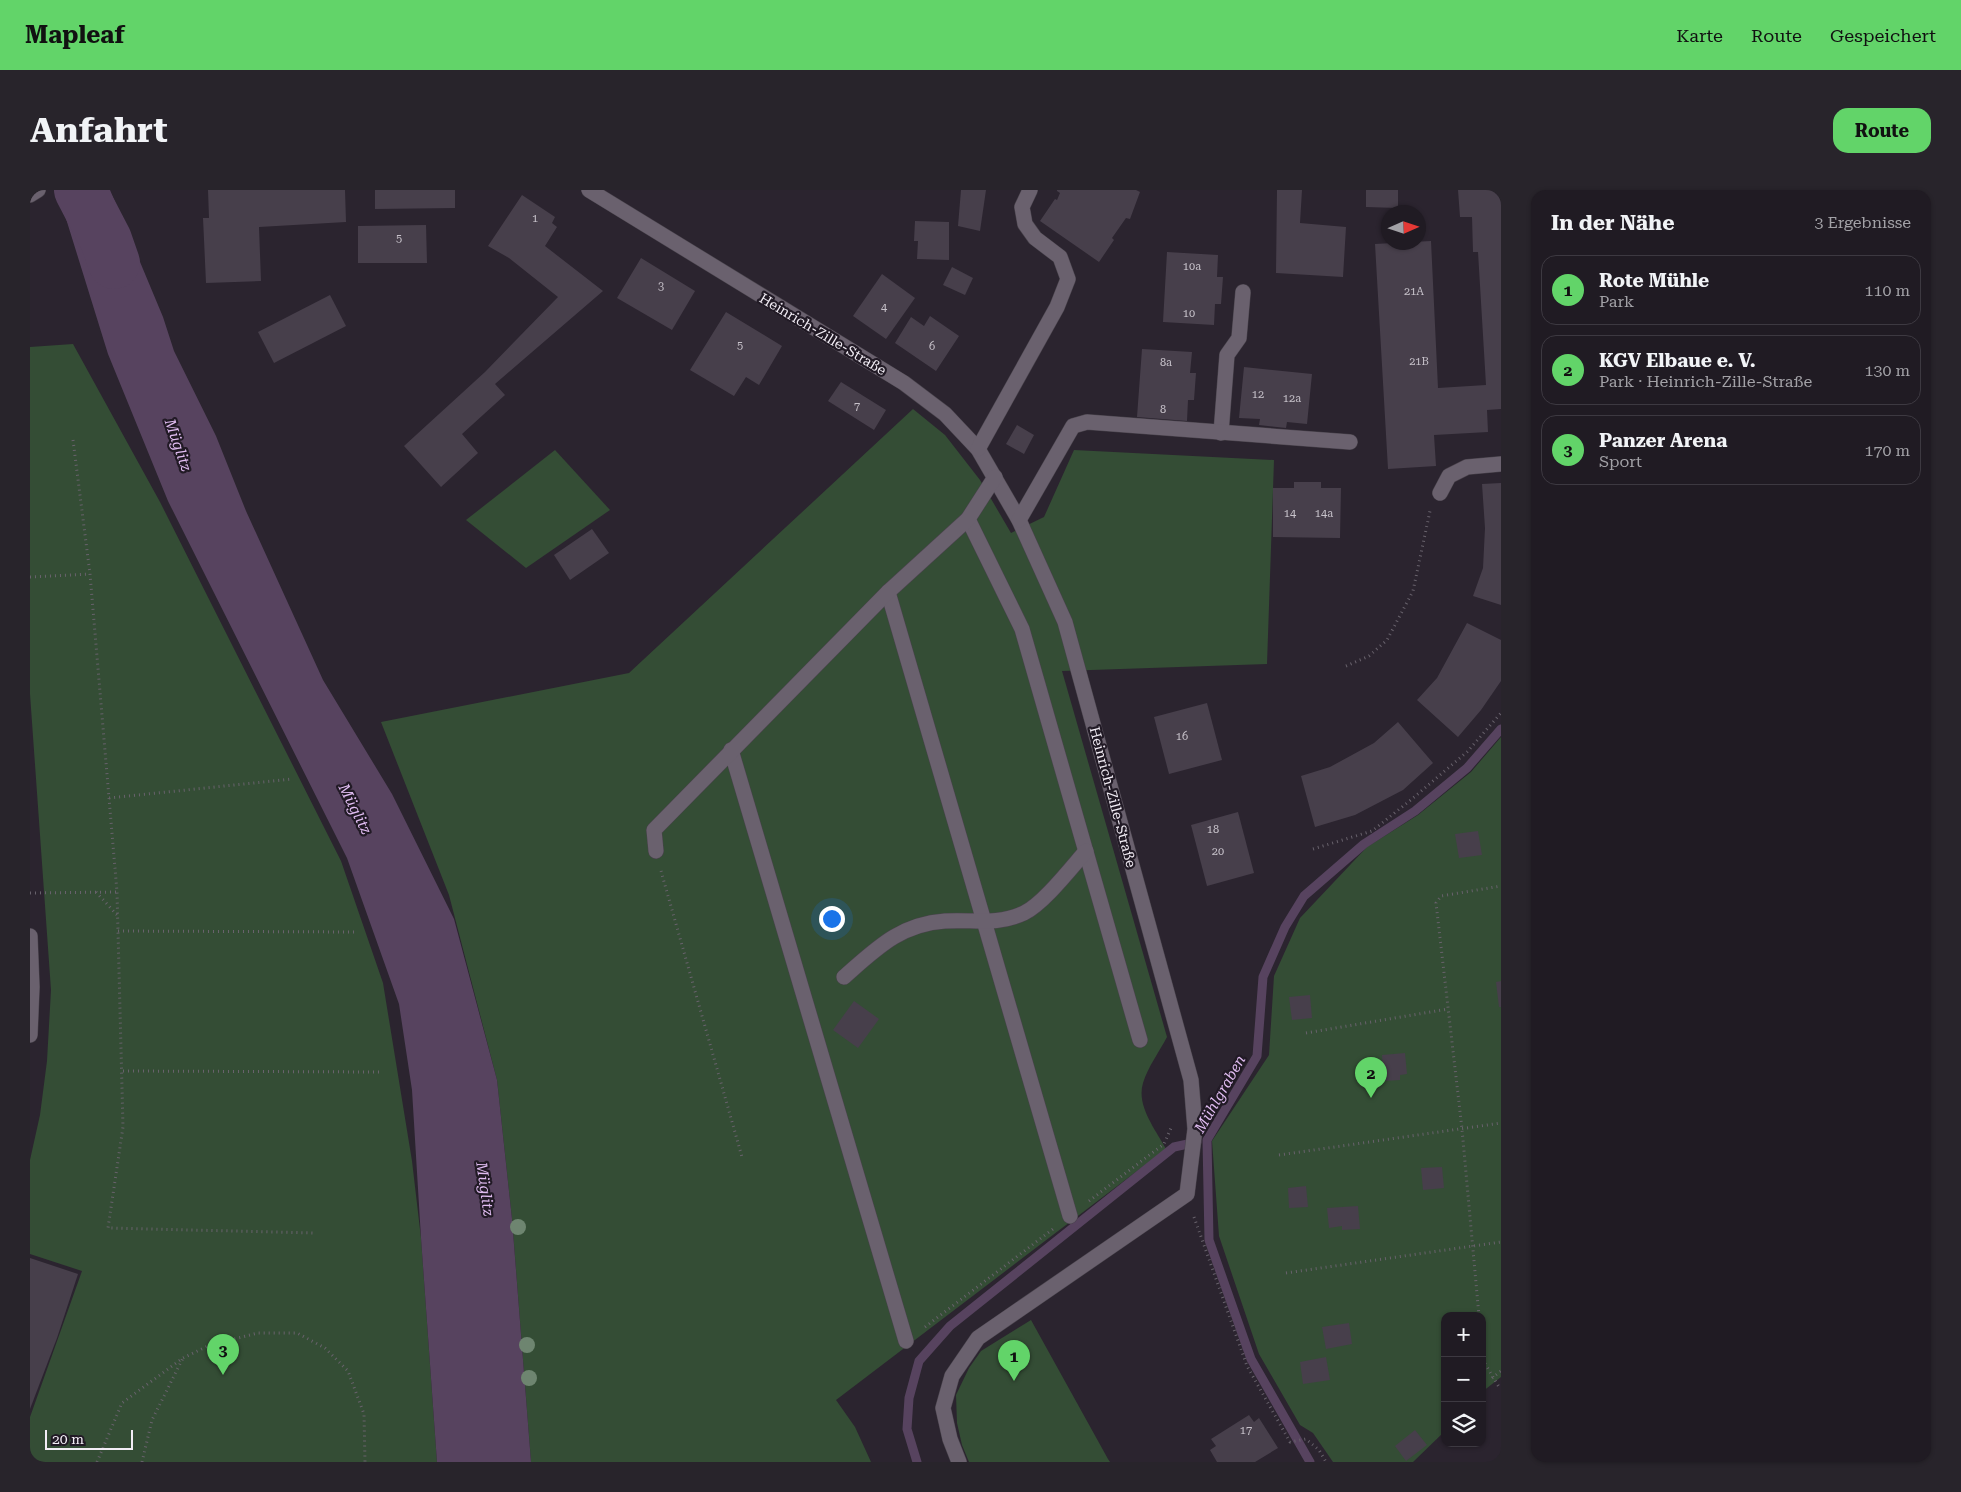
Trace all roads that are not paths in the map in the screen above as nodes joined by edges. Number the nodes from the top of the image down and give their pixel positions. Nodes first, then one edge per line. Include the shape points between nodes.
1 (38, 190) edge
2 (588, 190) edge
3 (1030, 190) edge
4 (30, 195) edge
5 (1243, 292) dead end
6 (1221, 433) junction
7 (1350, 442) dead end
8 (978, 449) junction
9 (1501, 464) edge
10 (995, 477) junction
11 (1440, 493) road end
12 (968, 519) junction
13 (1019, 520) junction
14 (888, 592) junction
15 (731, 750) junction
16 (656, 851) road end
17 (1086, 851) junction
18 (984, 922) junction
19 (30, 936) edge
20 (844, 977) dead end
21 (30, 1035) edge
22 (1140, 1040) dead end
23 (1070, 1216) dead end
24 (906, 1341) dead end
25 (959, 1462) edge

1 - 4 street
2 - 8 street, Heinrich-Zille-Straße via 904,383 945,414
3 - 8 street via 1022,207 1025,224 1035,238 1060,257 1068,280 1057,307
5 - 6 street via 1239,338 1227,355
6 - 7 street
6 - 13 street via 1086,422 1072,426
8 - 10 street, Heinrich-Zille-Straße
9 - 11 street via 1467,467 1449,476
10 - 12 street
10 - 13 street, Heinrich-Zille-Straße
12 - 14 street
12 - 17 street via 1022,629
13 - 25 street, Heinrich-Zille-Straße via 1065,622 1191,1080 1195,1129 1187,1194 978,1338 952,1376 944,1408 950,1439
14 - 15 street
14 - 18 street
15 - 16 street via 654,830
15 - 24 street
17 - 18 street via 1053,889 1026,912
17 - 22 street
18 - 20 street via 945,921 919,925 897,934
18 - 23 street
19 - 21 street

